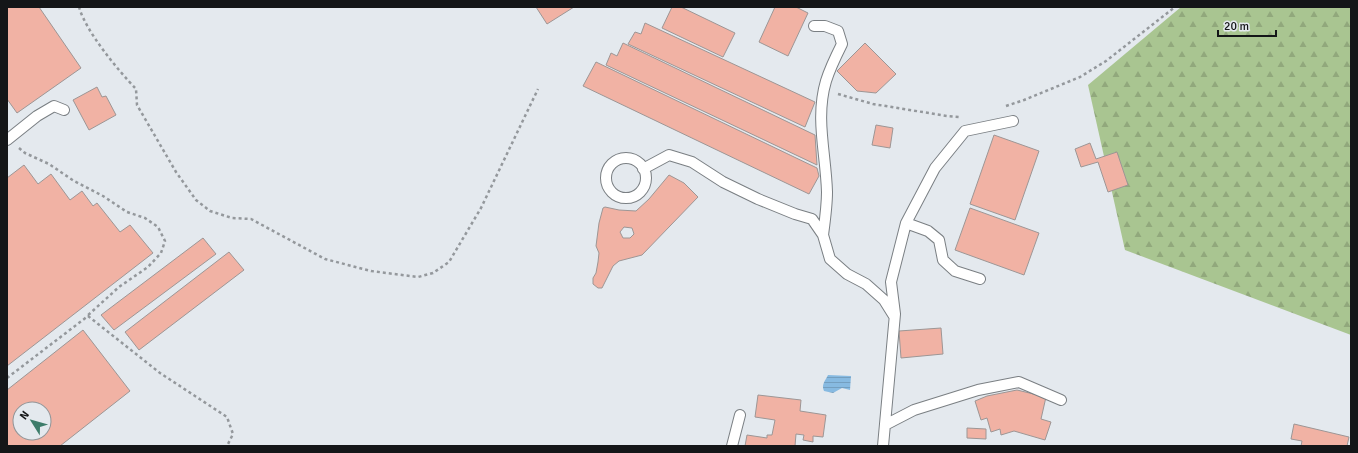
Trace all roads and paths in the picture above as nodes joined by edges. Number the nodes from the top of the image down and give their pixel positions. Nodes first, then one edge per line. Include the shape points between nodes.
1 (80, 7) edge
2 (1175, 7) edge
3 (814, 26) dead end
4 (538, 89) dead end
5 (824, 91) junction
6 (1004, 106) dead end
7 (64, 110) dead end
8 (966, 116) dead end
9 (1013, 121) dead end
10 (7, 140) edge
11 (644, 169) dead end
12 (906, 223) junction
13 (823, 235) junction
14 (980, 279) dead end
15 (895, 318) junction
16 (85, 319) junction
17 (7, 378) edge
18 (1061, 400) dead end
19 (740, 415) dead end
20 (886, 425) junction
21 (227, 446) edge
22 (732, 446) edge
23 (883, 446) edge

1 - 4 path via 93,34 121,74 136,89 136,105 196,200 210,211 232,218 251,219 325,259 371,271 418,277 433,273 449,262 481,208
2 - 6 path via 1106,61 1080,77
3 - 5 lane via 825,26 838,31 842,44
5 - 8 path via 872,104 947,116
5 - 13 lane via 821,128 827,191
7 - 10 lane via 54,106
9 - 12 lane via 965,131 935,168
10 - 16 path via 126,212 145,218 158,227 165,241 161,253 148,267 119,287
11 - 13 lane via 669,156 692,162 758,200 812,219
12 - 14 lane via 928,231 939,240 943,260 955,271
12 - 15 lane via 891,282
13 - 15 lane via 830,259 884,300
15 - 20 lane
16 - 17 path
16 - 21 path via 88,316 160,373 227,417 233,434
18 - 20 lane via 1019,382 978,390 914,410
19 - 22 lane
20 - 23 lane

